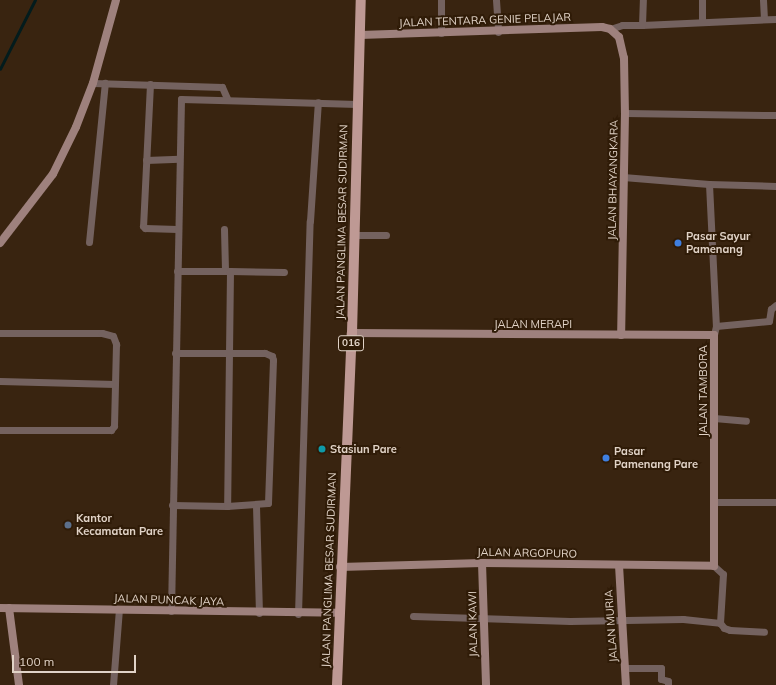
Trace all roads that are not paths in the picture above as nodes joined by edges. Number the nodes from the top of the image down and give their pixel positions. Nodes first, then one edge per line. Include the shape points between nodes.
1 (116, 0) edge
2 (361, 0) edge
3 (441, 0) edge
4 (496, 0) edge
5 (643, 0) edge
6 (702, 0) edge
7 (763, 0) edge
8 (764, 19) junction
9 (776, 19) edge
10 (702, 21) junction
11 (642, 24) junction
12 (610, 30) junction
13 (498, 32) junction
14 (441, 33) junction
15 (360, 35) junction
16 (93, 83) junction
17 (105, 83) junction
18 (150, 84) junction
19 (227, 98) junction
20 (318, 102) junction
21 (358, 104) junction
22 (625, 113) junction
23 (776, 115) edge
24 (179, 159) junction
25 (146, 160) junction
26 (623, 177) junction
27 (709, 184) junction
28 (776, 186) edge
29 (177, 229) junction
30 (224, 229) dead end
31 (354, 235) junction
32 (386, 235) dead end
33 (89, 242) dead end
34 (0, 243) edge
35 (177, 271) junction
36 (227, 271) junction
37 (284, 272) dead end
38 (776, 305) edge
39 (716, 326) junction
40 (0, 333) edge
41 (352, 333) junction
42 (621, 335) junction
43 (714, 335) junction
44 (175, 353) junction
45 (229, 353) junction
46 (0, 381) edge
47 (115, 384) junction
48 (714, 418) junction
49 (746, 421) dead end
50 (0, 430) edge
51 (715, 502) junction
52 (776, 502) edge
53 (172, 505) junction
54 (226, 506) junction
55 (256, 506) junction
56 (482, 563) junction
57 (618, 565) junction
58 (714, 566) junction
59 (340, 567) junction
60 (0, 608) edge
61 (9, 608) junction
62 (119, 609) junction
63 (171, 610) junction
64 (259, 613) junction
65 (338, 613) junction
66 (298, 614) junction
67 (413, 616) dead end
68 (484, 620) junction
69 (622, 620) junction
70 (720, 622) junction
71 (764, 632) dead end
72 (625, 668) junction
73 (19, 685) edge
74 (113, 685) edge
75 (337, 685) edge
76 (486, 685) edge
77 (626, 685) edge
78 (668, 685) edge

1 - 16 street
2 - 15 main road, JALAN PANGLIMA BESAR SUDIRMAN / 016
3 - 14 street
4 - 13 street
5 - 11 street
6 - 10 street
7 - 8 street
8 - 9 street
8 - 10 street
10 - 11 street
11 - 12 street via 622,25
12 - 13 street, JALAN TENTARA GENIE PELAJAR via 602,27
12 - 22 street, JALAN BHAYANGKARA via 619,37 623,47
13 - 14 street, JALAN TENTARA GENIE PELAJAR
14 - 15 street, JALAN TENTARA GENIE PELAJAR
15 - 21 main road, JALAN PANGLIMA BESAR SUDIRMAN / 016
16 - 17 street
16 - 34 street via 54,174
17 - 18 street
17 - 33 street
18 - 19 street via 222,87
18 - 25 street
19 - 20 street
19 - 24 street via 181,99
20 - 21 street
20 - 66 street via 310,221
21 - 31 main road, JALAN PANGLIMA BESAR SUDIRMAN / 016
22 - 23 street
22 - 26 street, JALAN BHAYANGKARA
24 - 25 street
24 - 29 street
25 - 29 street via 143,226
26 - 27 street
26 - 42 street, JALAN BHAYANGKARA
27 - 28 street
27 - 39 street
29 - 35 street
30 - 36 street
31 - 32 street
31 - 41 main road, JALAN PANGLIMA BESAR SUDIRMAN / 016
35 - 36 street
35 - 44 street
36 - 37 street
36 - 45 street
38 - 39 street via 771,309 769,321
39 - 43 street
40 - 47 street via 109,334 116,342
41 - 42 street, JALAN MERAPI
41 - 59 main road, JALAN PANGLIMA BESAR SUDIRMAN / 016
42 - 43 street, JALAN MERAPI
43 - 48 street, JALAN TAMBORA
44 - 45 street
44 - 53 street
45 - 54 street
45 - 55 street via 265,353 272,356 273,360 269,500 266,505
46 - 47 street
47 - 50 street via 114,426 111,430
48 - 49 street
48 - 51 street, JALAN TAMBORA
51 - 52 street
51 - 58 street, JALAN TAMBORA
53 - 54 street
53 - 63 street
54 - 55 street
55 - 64 street
56 - 57 street, JALAN ARGOPURO
56 - 59 street, JALAN ARGOPURO
56 - 68 street, JALAN KAWI
57 - 58 street, JALAN ARGOPURO
57 - 69 street, JALAN MURIA
58 - 70 street via 723,574
59 - 65 main road, JALAN PANGLIMA BESAR SUDIRMAN / 016
60 - 61 street, JALAN PUNCAK JAYA
61 - 62 street, JALAN PUNCAK JAYA
61 - 73 street
62 - 63 street, JALAN PUNCAK JAYA
62 - 74 street
63 - 64 street, JALAN PUNCAK JAYA
64 - 66 street, JALAN PUNCAK JAYA
65 - 66 street, JALAN PUNCAK JAYA
65 - 75 main road, JALAN PANGLIMA BESAR SUDIRMAN / 016
67 - 68 street
68 - 69 street
68 - 76 street, JALAN KAWI
69 - 70 street via 683,619
69 - 72 street, JALAN MURIA
70 - 71 street via 724,628 730,630
72 - 77 street, JALAN MURIA
72 - 78 street via 661,668 661,679 668,681

